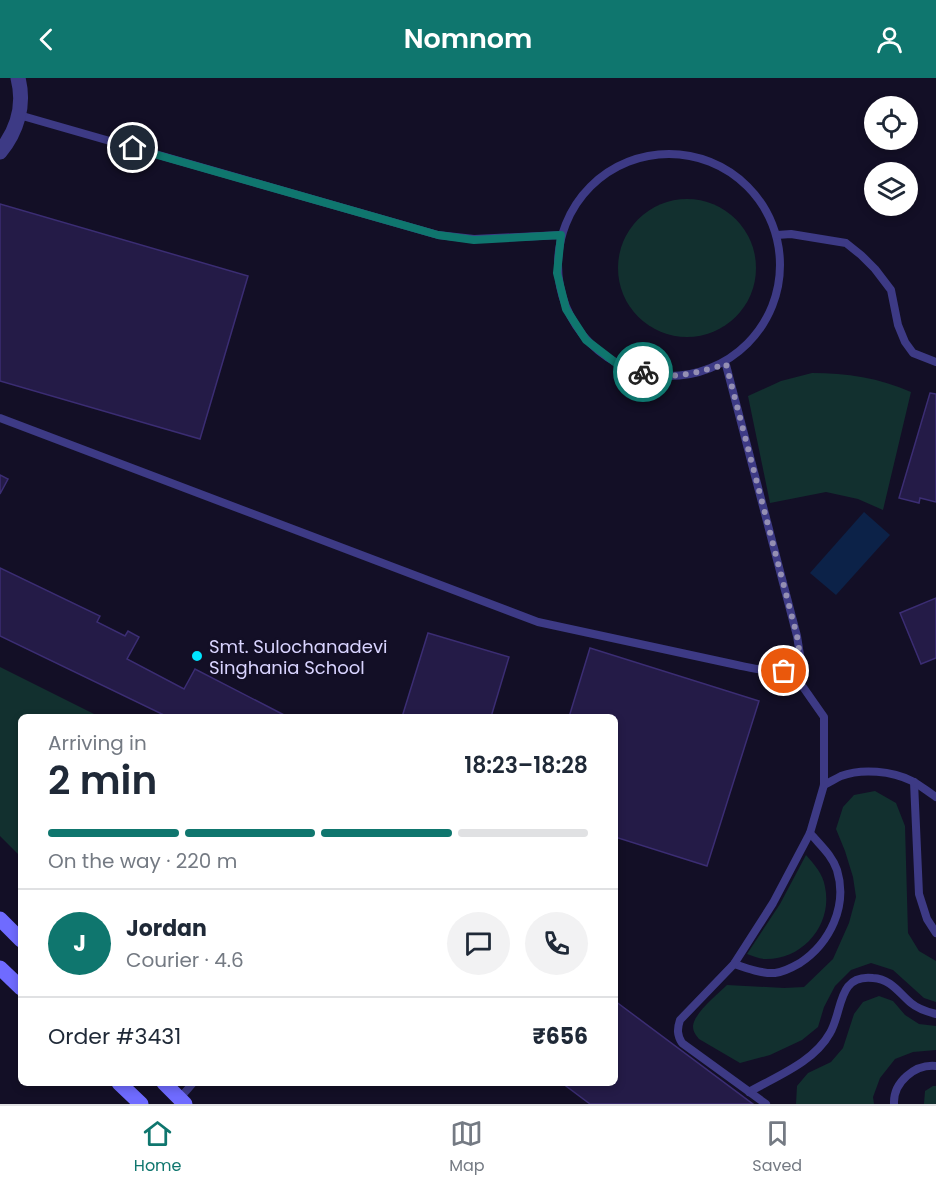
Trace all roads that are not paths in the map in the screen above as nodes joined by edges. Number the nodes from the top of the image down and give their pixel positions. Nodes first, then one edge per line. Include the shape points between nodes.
1 (18, 78) edge
2 (19, 115) junction
3 (0, 152) edge
4 (561, 235) junction
5 (777, 235) junction
6 (936, 362) edge
7 (726, 364) junction
8 (0, 418) edge
9 (803, 687) dead end
10 (914, 782) junction
11 (824, 785) junction
12 (936, 797) edge
13 (810, 833) junction
14 (0, 919) edge
15 (936, 933) edge
16 (18, 937) edge
17 (734, 964) junction
18 (0, 968) edge
19 (18, 985) edge
20 (936, 1014) edge
21 (936, 1066) edge
22 (122, 1086) edge
23 (167, 1086) edge
24 (192, 1086) edge
25 (749, 1092) junction
26 (182, 1101) edge
27 (141, 1104) edge
28 (766, 1104) edge
29 (894, 1104) edge

1 - 2 street
2 - 3 street
2 - 4 lane via 438,235 474,240
4 - 5 lane via 576,202 601,176 633,159 669,153 705,159 737,176 762,202
4 - 7 lane via 557,273 566,309 586,340 616,363 652,375 689,375
5 - 6 lane via 846,243 875,268 891,290 898,325 913,353
5 - 7 lane via 781,271 773,306 754,338
7 - 8 lane via 797,636 800,656 795,666 784,671 766,671 538,622
9 - 11 lane via 824,717
10 - 11 lane via 900,776 865,772
10 - 12 lane
10 - 15 lane via 919,894
11 - 13 lane
13 - 17 lane
13 - 17 lane via 828,854 840,885 830,932 812,955 791,968 759,972
14 - 16 main road
17 - 25 lane via 680,1020 677,1032 682,1043
18 - 19 main road
20 - 25 lane via 912,1004 889,983 874,978 858,979 847,986 830,1034 818,1050
21 - 29 lane via 913,1070 894,1095
22 - 27 main road
23 - 26 main road
24 - 26 lane
25 - 28 lane

